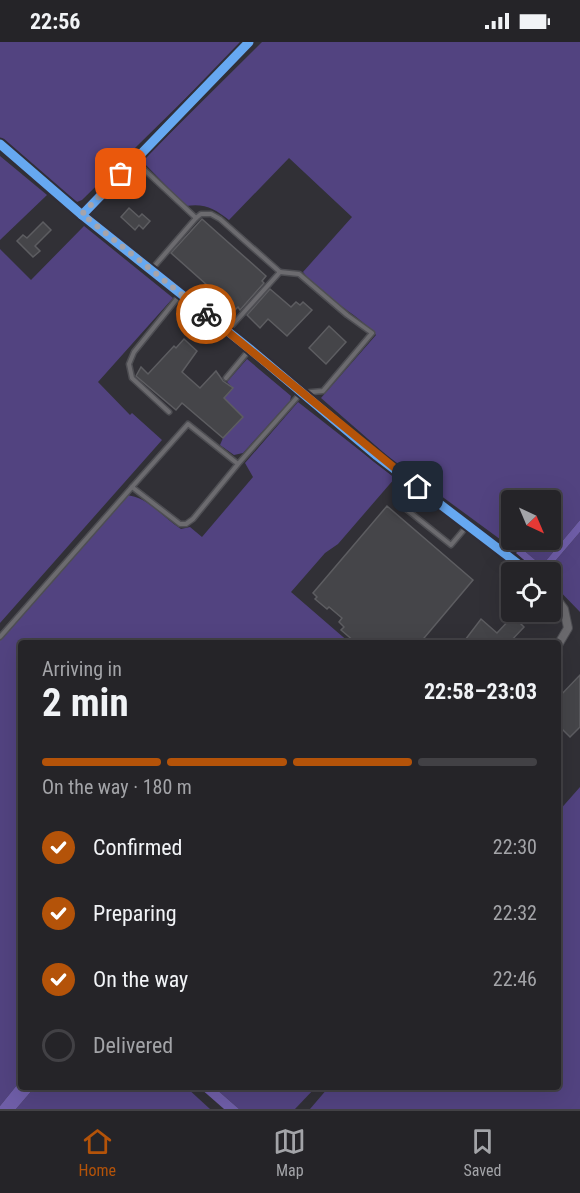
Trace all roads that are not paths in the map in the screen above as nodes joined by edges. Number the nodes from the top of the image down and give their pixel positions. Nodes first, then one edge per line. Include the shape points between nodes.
1 (249, 42) edge
2 (0, 144) edge
3 (134, 160) junction
4 (82, 214) junction
5 (196, 218) junction
6 (151, 270) junction
7 (280, 272) junction
8 (181, 295) junction
9 (227, 331) junction
10 (250, 349) junction
11 (226, 378) dead end
12 (301, 393) junction
13 (169, 412) dead end
14 (238, 464) junction
15 (132, 487) junction
16 (418, 487) junction
17 (468, 525) junction
18 (516, 562) edge
19 (561, 605) edge
20 (0, 637) edge
21 (561, 640) edge

1 - 3 street
2 - 4 street
3 - 4 street
3 - 5 lane
4 - 6 street
5 - 6 lane
5 - 7 lane via 211,214 220,219
6 - 8 street
7 - 9 lane
7 - 12 lane via 299,274 372,333 323,391
8 - 9 street
8 - 13 lane via 134,352 129,364 132,378
9 - 10 street
10 - 11 lane
10 - 12 street
12 - 14 lane
12 - 16 street
14 - 15 lane via 186,524 180,524
14 - 15 lane via 188,424
15 - 20 lane
16 - 17 street
16 - 17 lane via 406,509 451,545
17 - 18 street
19 - 21 street via 568,628

